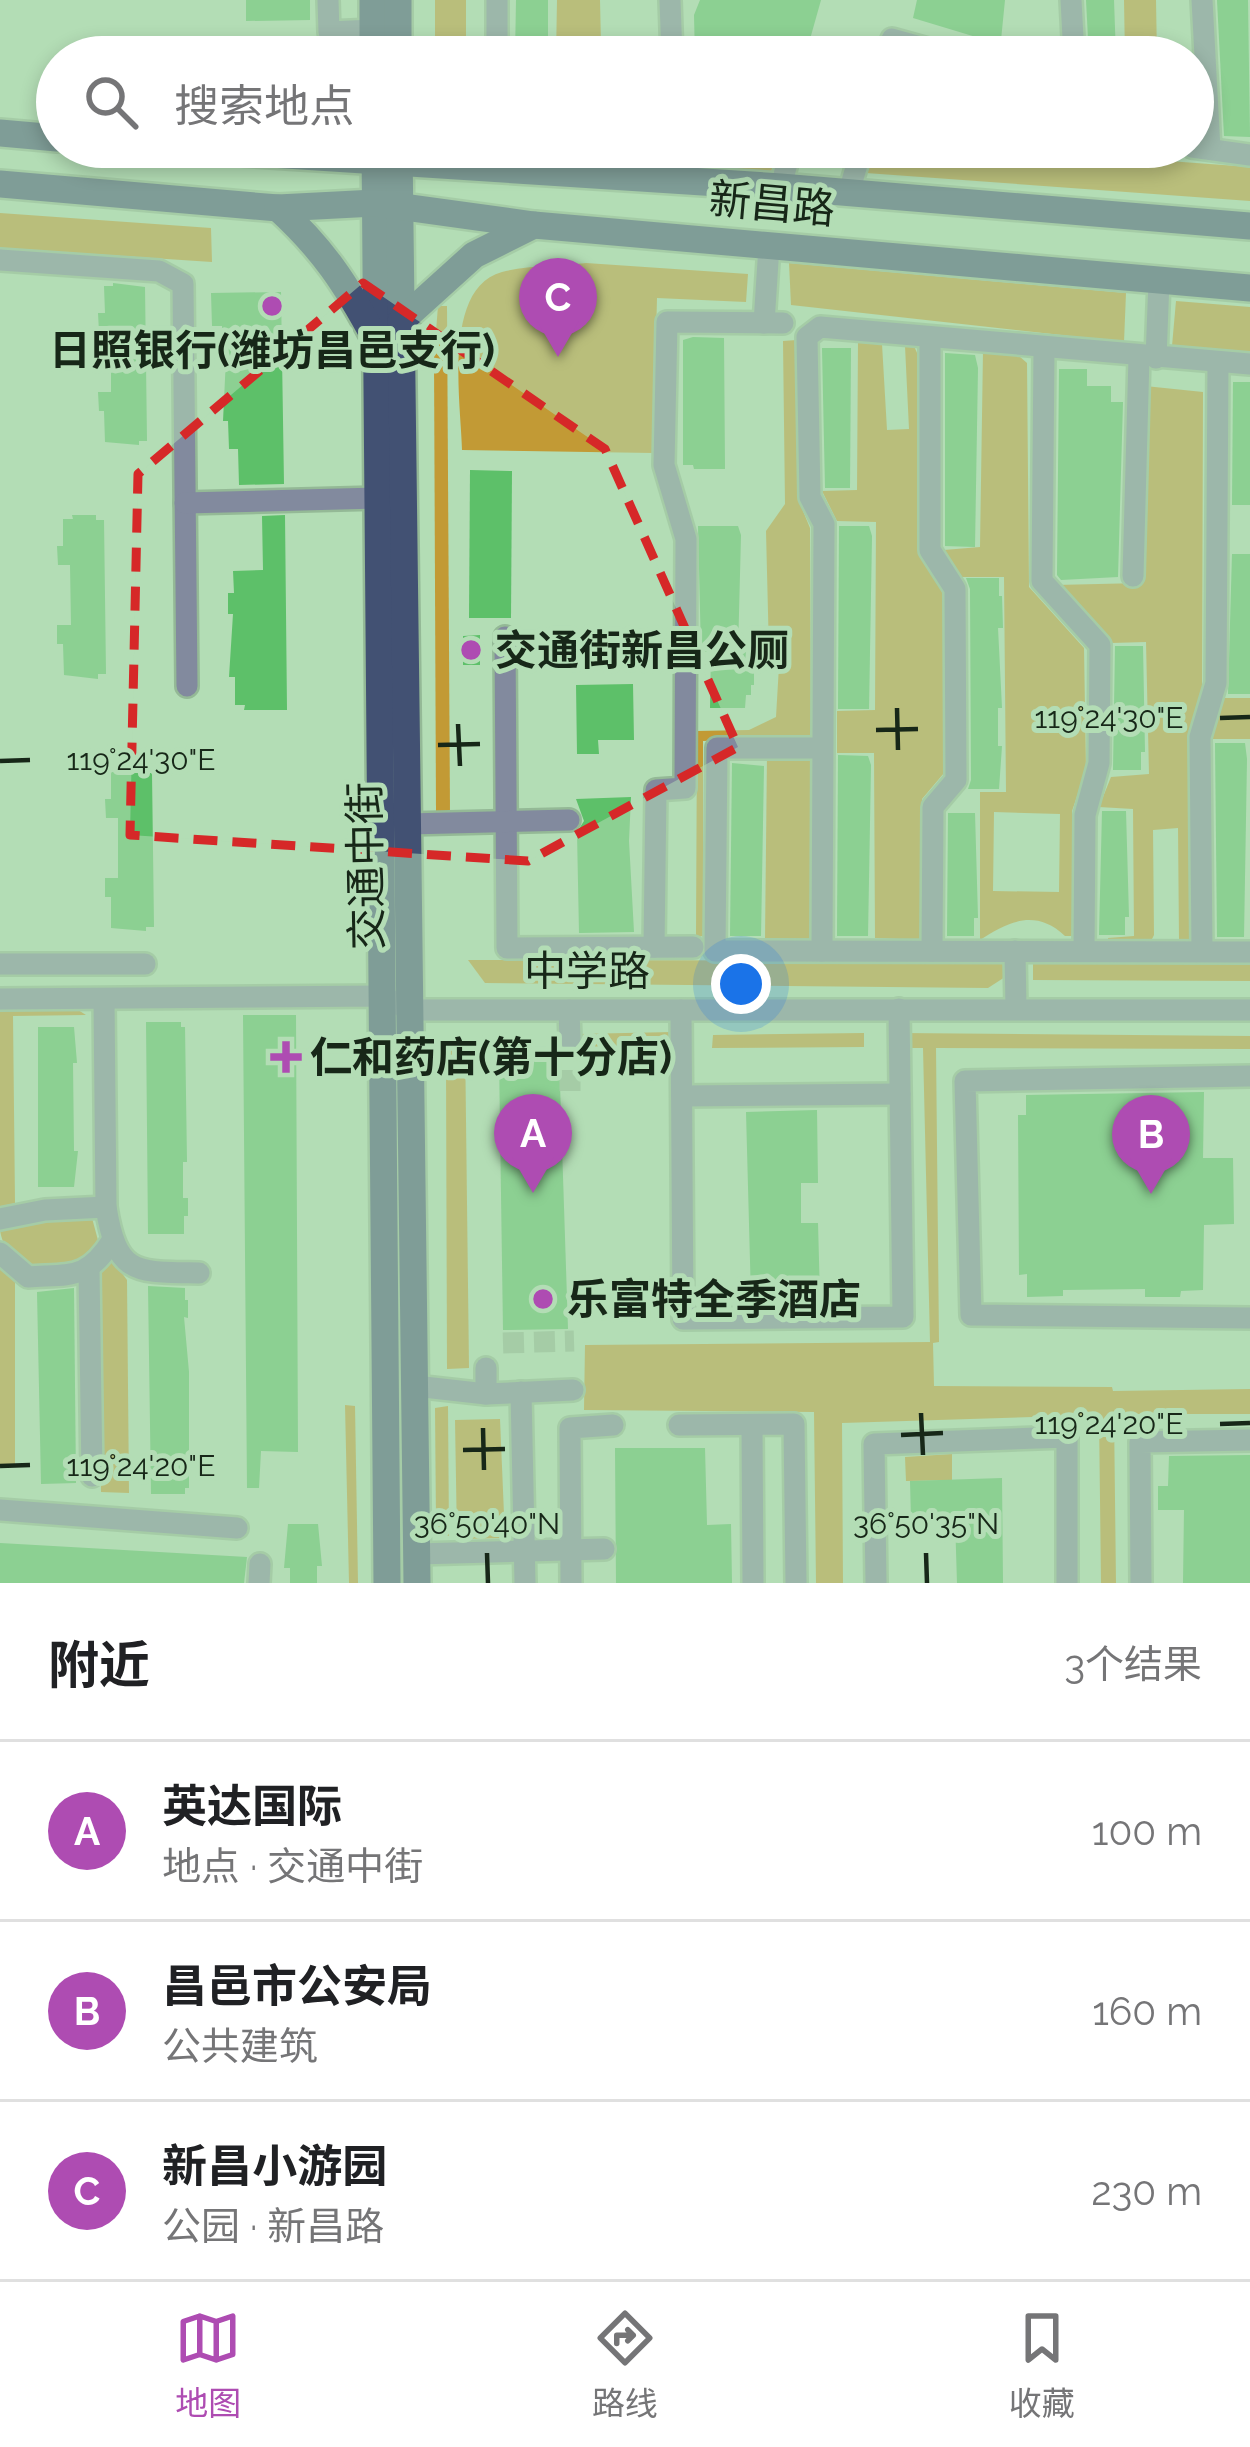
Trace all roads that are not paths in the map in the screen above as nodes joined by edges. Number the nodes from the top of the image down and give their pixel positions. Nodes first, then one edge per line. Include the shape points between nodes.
1 (328, 0) edge
2 (373, 0) edge
3 (398, 0) edge
4 (496, 0) edge
5 (670, 0) edge
6 (1071, 0) edge
7 (1202, 0) edge
8 (344, 36) edge
9 (373, 36) edge
10 (398, 36) edge
11 (497, 36) edge
12 (671, 36) edge
13 (1073, 36) edge
14 (1202, 36) edge
15 (0, 133) edge
16 (36, 136) edge
17 (1214, 150) edge
18 (1250, 155) edge
19 (387, 168) edge
20 (506, 168) edge
21 (529, 168) edge
22 (786, 168) edge
23 (856, 168) edge
24 (542, 172) junction
25 (0, 184) edge
26 (781, 187) junction
27 (850, 192) junction
28 (387, 205) junction
29 (278, 208) junction
30 (534, 225) junction
31 (1250, 226) edge
32 (769, 246) junction
33 (0, 260) edge
34 (1159, 281) junction
35 (1250, 288) edge
36 (401, 321) junction
37 (930, 337) junction
38 (376, 340) junction
39 (1044, 348) junction
40 (1147, 357) junction
41 (1218, 362) junction
42 (1250, 364) edge
43 (378, 498) junction
44 (185, 503) junction
45 (1133, 576) dead end
46 (505, 637) dead end
47 (187, 686) dead end
48 (822, 748) junction
49 (569, 820) dead end
50 (507, 822) junction
51 (408, 824) junction
52 (654, 947) junction
53 (693, 947) dead end
54 (822, 951) junction
55 (932, 951) junction
56 (1015, 951) junction
57 (1084, 951) junction
58 (1202, 951) junction
59 (1250, 952) edge
60 (0, 964) edge
61 (145, 964) dead end
62 (382, 996) junction
63 (0, 999) edge
64 (104, 999) junction
65 (899, 1009) junction
66 (410, 1010) junction
67 (569, 1010) junction
68 (681, 1010) junction
69 (1016, 1010) junction
70 (1250, 1010) edge
71 (570, 1039) tunnel mouth
72 (1250, 1076) edge
73 (900, 1094) junction
74 (682, 1096) junction
75 (106, 1207) junction
76 (0, 1219) edge
77 (112, 1241) junction
78 (0, 1253) edge
79 (89, 1269) junction
80 (199, 1273) dead end
81 (1250, 1318) edge
82 (486, 1368) dead end
83 (415, 1386) junction
84 (573, 1390) dead end
85 (521, 1392) junction
86 (486, 1394) junction
87 (614, 1425) dead end
88 (679, 1425) dead end
89 (752, 1425) junction
90 (1250, 1440) edge
91 (92, 1476) dead end
92 (0, 1510) edge
93 (237, 1528) dead end
94 (604, 1549) dead end
95 (571, 1550) junction
96 (524, 1552) junction
97 (417, 1554) junction
98 (387, 1583) edge
99 (418, 1583) edge
100 (525, 1583) edge
101 (571, 1583) edge
102 (753, 1583) edge
103 (796, 1583) edge
104 (876, 1583) edge
105 (1067, 1583) edge
106 (1141, 1583) edge

1 - 8 street via 329,32
2 - 9 main road
3 - 10 main road
4 - 11 street
5 - 12 street
6 - 13 street
7 - 14 street
15 - 16 main road
17 - 18 street
19 - 28 main road, 交通中街
20 - 24 main road, 新昌路
21 - 24 main road
22 - 26 street
23 - 27 street
24 - 26 main road, 新昌路
25 - 29 main road, 新昌路
26 - 27 main road, 新昌路
27 - 31 main road, 新昌路
28 - 29 main road, 新昌路
28 - 30 main road, 新昌路
28 - 36 main road, 交通中街
28 - 38 main road, 交通中街
29 - 38 main road via 340,274
30 - 32 main road, 新昌路
30 - 36 main road via 474,255
32 - 34 main road, 新昌路
32 - 52 street via 774,323 667,322 664,465 686,539 686,788 656,790
33 - 44 street via 159,271 183,284
34 - 35 main road, 新昌路
34 - 40 street
36 - 51 main road, 交通中街
37 - 39 street
37 - 48 street via 820,327 807,337 810,497 824,524
37 - 55 street via 930,550 955,590 956,780 933,807
38 - 43 main road, 交通中街
39 - 40 street
39 - 57 street via 1042,580 1100,645 1099,763 1085,815
40 - 41 street
40 - 45 street
41 - 42 street
41 - 58 street via 1216,683 1200,737
43 - 44 street
43 - 62 main road, 交通中街
44 - 47 street
46 - 50 street
48 - 54 street
48 - 54 street via 717,748 715,951
49 - 50 street
50 - 51 street
50 - 52 street via 507,948
51 - 66 main road, 交通中街
52 - 53 street
54 - 55 street
55 - 56 street
56 - 57 street
56 - 69 street
57 - 58 street
58 - 59 street
60 - 61 street
62 - 64 street, 中学路
62 - 66 street, 中学路
62 - 98 main road, 交通中街
63 - 64 street, 中学路
64 - 75 street
65 - 68 street, 中学路
65 - 69 street, 中学路
65 - 73 street
66 - 67 street, 中学路
66 - 83 main road, 交通中街
67 - 68 street, 中学路
67 - 71 street
68 - 74 street
69 - 70 street, 中学路
72 - 81 street via 965,1081 971,1315
73 - 74 street
73 - 74 street via 903,1317 850,1318 683,1319
75 - 76 street
75 - 77 street
77 - 79 street
77 - 80 street via 127,1266
78 - 79 street via 28,1277
79 - 91 street
82 - 86 street
83 - 86 street
83 - 97 main road, 交通中街
84 - 85 street
85 - 86 street
85 - 96 street
87 - 95 street via 570,1428
88 - 89 street
89 - 102 street
89 - 103 street via 794,1424
90 - 106 street via 1140,1442
92 - 93 street
94 - 95 street
95 - 96 street
95 - 101 street
96 - 97 street
96 - 100 street
97 - 99 main road, 交通中街
104 - 105 street via 874,1444 1067,1437

